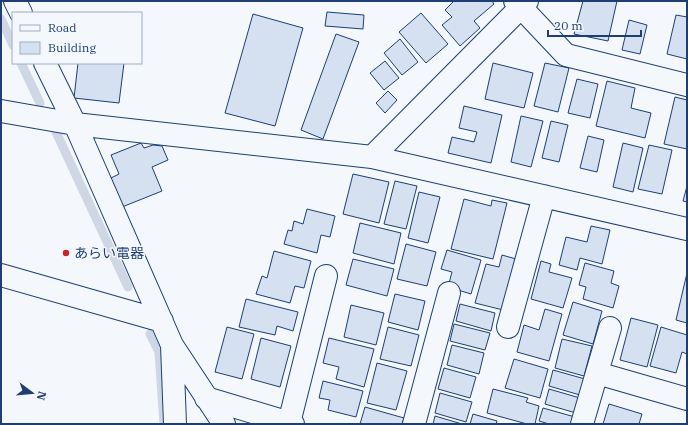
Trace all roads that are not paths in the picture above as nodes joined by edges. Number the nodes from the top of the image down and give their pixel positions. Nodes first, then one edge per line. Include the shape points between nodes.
1 (15, 1) edge
2 (521, 3) edge
3 (20, 12) edge
4 (45, 64) edge
5 (687, 84) edge
6 (1, 111) edge
7 (74, 124) junction
8 (372, 157) junction
9 (544, 196) junction
10 (687, 229) edge
11 (1, 275) edge
12 (326, 276) dead end
13 (449, 293) dead end
14 (162, 321) junction
15 (508, 326) dead end
16 (610, 328) dead end
17 (172, 345) junction
18 (597, 373) junction
19 (206, 398) junction
20 (687, 399) edge
21 (175, 424) edge
22 (224, 424) edge
23 (291, 424) edge
24 (414, 424) edge
25 (582, 424) edge

1 - 3 street
2 - 5 street via 566,55
2 - 8 street
4 - 7 street
6 - 7 street
7 - 8 street
7 - 14 street
8 - 9 street
9 - 10 street
9 - 15 street
11 - 14 street
12 - 23 street
13 - 24 street
14 - 17 street
16 - 18 street
17 - 19 street
17 - 21 street
18 - 20 street
18 - 25 street
19 - 22 street
19 - 23 street

